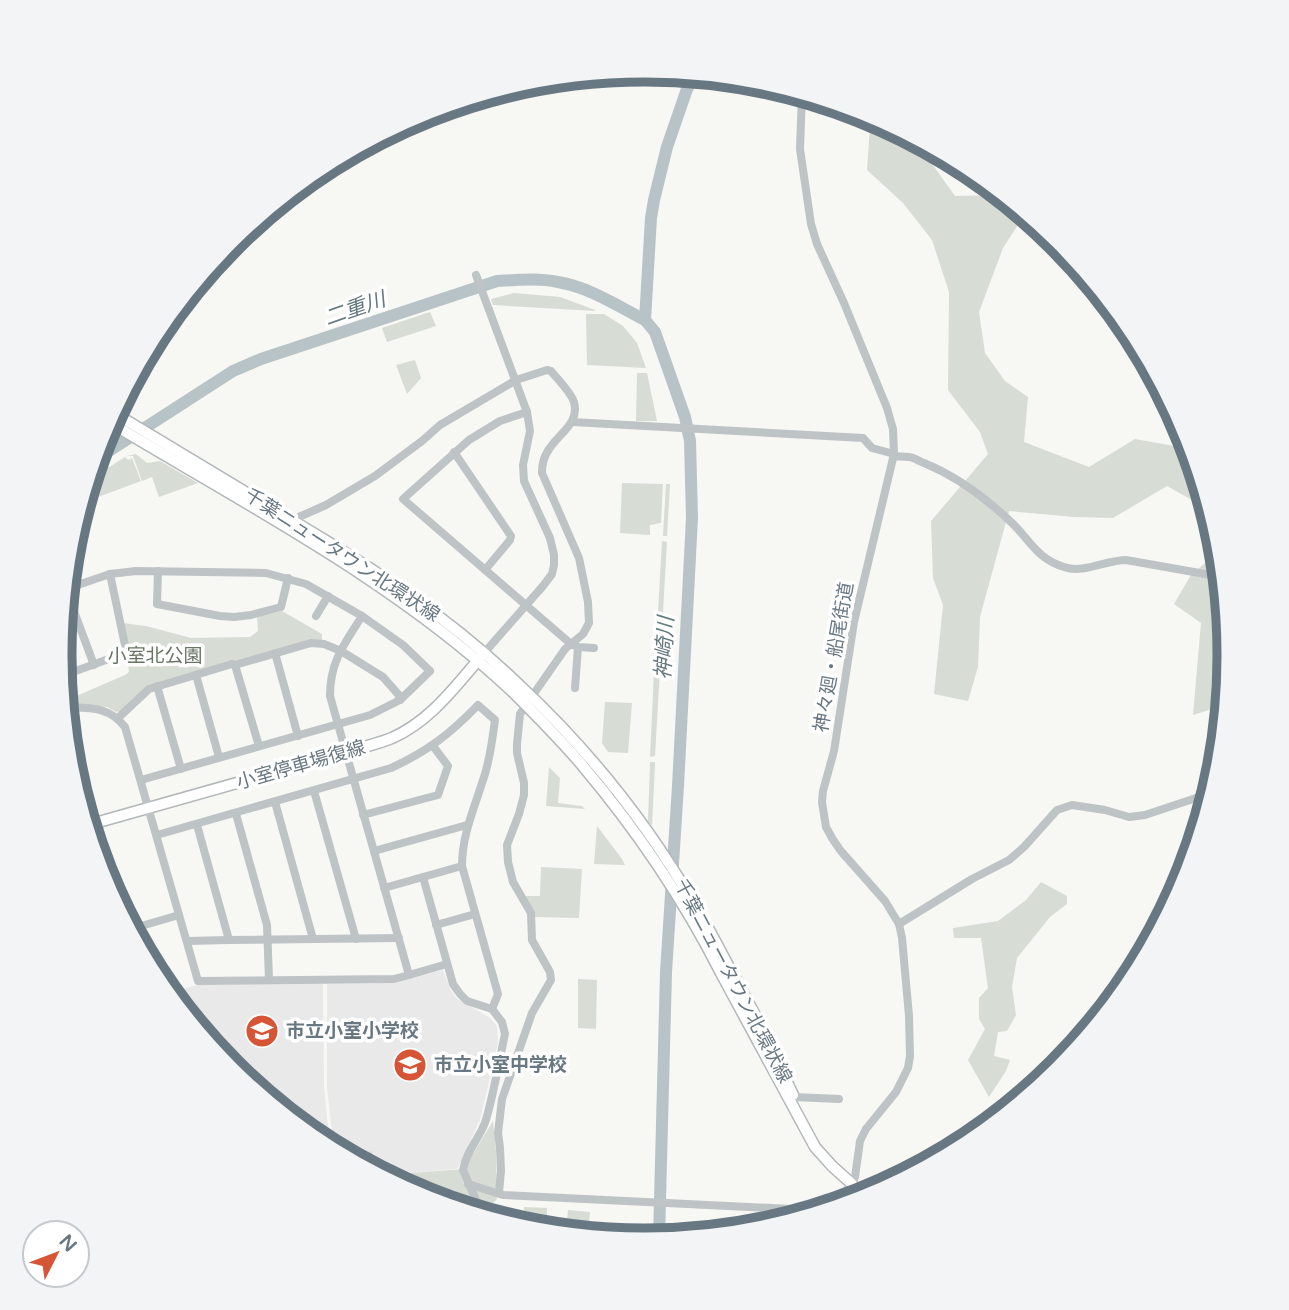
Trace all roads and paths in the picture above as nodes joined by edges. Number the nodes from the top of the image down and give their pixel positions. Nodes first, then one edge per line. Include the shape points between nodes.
1 (802, 105) edge
2 (476, 275) dead end
3 (516, 380) junction
4 (527, 412) junction
5 (122, 421) edge
6 (572, 422) junction
7 (120, 425) edge
8 (127, 427) junction
9 (148, 440) junction
10 (454, 452) junction
11 (893, 455) junction
12 (292, 520) junction
13 (485, 570) junction
14 (158, 571) junction
15 (110, 574) junction
16 (1211, 575) edge
17 (288, 578) junction
18 (76, 586) edge
19 (328, 596) junction
20 (526, 605) junction
21 (74, 611) edge
22 (316, 616) dead end
23 (362, 617) junction
24 (574, 646) junction
25 (594, 648) dead end
26 (341, 651) junction
27 (275, 653) junction
28 (481, 656) junction
29 (94, 665) junction
30 (235, 665) junction
31 (72, 672) edge
32 (196, 675) junction
33 (157, 686) junction
34 (575, 688) dead end
35 (400, 700) junction
36 (75, 708) edge
37 (118, 718) junction
38 (338, 724) junction
39 (298, 736) junction
40 (259, 746) junction
41 (433, 746) junction
42 (346, 752) junction
43 (219, 757) junction
44 (181, 769) junction
45 (353, 779) junction
46 (141, 780) junction
47 (314, 791) junction
48 (1199, 797) edge
49 (275, 802) junction
50 (149, 808) junction
51 (236, 814) junction
52 (363, 815) junction
53 (97, 823) edge
54 (197, 825) junction
55 (467, 825) junction
56 (157, 835) junction
57 (373, 850) junction
58 (462, 866) junction
59 (423, 877) junction
60 (384, 888) junction
61 (475, 914) junction
62 (179, 915) junction
63 (898, 924) junction
64 (436, 925) junction
65 (140, 926) edge
66 (399, 938) junction
67 (313, 939) junction
68 (356, 939) junction
69 (229, 940) junction
70 (268, 940) junction
71 (187, 941) junction
72 (447, 964) junction
73 (726, 971) junction
74 (409, 975) junction
75 (269, 980) junction
76 (492, 1009) junction
77 (794, 1097) junction
78 (839, 1099) dead end
79 (815, 1147) junction
80 (852, 1184) junction
81 (855, 1187) edge
82 (471, 1190) junction
83 (846, 1191) edge
84 (499, 1192) junction
85 (476, 1202) edge
86 (793, 1208) edge

1 - 11 street, 神々廻・船尾街道 via 800,149 811,224 887,408
2 - 3 street
3 - 4 street
3 - 6 street via 551,371 574,402
3 - 12 street via 439,425 374,476
4 - 10 street via 486,428
4 - 20 street via 530,431 524,481 554,555 552,574
5 - 8 main road, 千葉ニュータウン北環状線
6 - 11 street via 863,438 872,448
6 - 24 street via 546,451 541,466 579,558 588,602 588,626
7 - 8 main road, 千葉ニュータウン北環状線
8 - 9 main road, 千葉ニュータウン北環状線
9 - 12 main road, 千葉ニュータウン北環状線
9 - 28 main road, 千葉ニュータウン北環状線 via 334,556
10 - 13 street via 511,537
10 - 13 street via 403,499
11 - 16 street via 929,465 968,487 1014,524 1041,555 1063,567 1076,570 1126,560
11 - 63 street, 神々廻・船尾街道 via 856,613 822,802 832,838 885,901
12 - 28 main road, 千葉ニュータウン北環状線 via 409,593
13 - 20 street
14 - 15 street
14 - 17 street via 266,573
14 - 17 street via 157,604 219,616 251,615 281,607
15 - 18 street
15 - 29 street via 126,650
17 - 19 street
19 - 22 street
19 - 23 street
20 - 24 street
20 - 28 street
21 - 29 street
23 - 26 street
23 - 35 street via 403,645 430,671
24 - 25 street
24 - 34 street
24 - 84 street via 565,649 526,705 517,731 524,795 507,845 508,862 513,882 531,913 532,940 551,980 532,1013 502,1099
26 - 27 street via 311,643
26 - 35 street via 383,677
26 - 38 street via 330,680
27 - 30 street
27 - 39 street
28 - 42 main road, 小室停車場復線 via 440,704 415,725 384,741
28 - 73 main road, 千葉ニュータウン北環状線, bridge via 536,701 642,824 694,903
29 - 31 street
30 - 32 street
30 - 40 street
32 - 33 street
32 - 43 street
33 - 37 street
33 - 44 street
35 - 38 street
36 - 37 street via 102,710
37 - 46 street via 127,732
38 - 39 street
38 - 42 street
39 - 40 street
40 - 43 street
41 - 45 street via 391,768
41 - 52 street via 447,766 438,795
41 - 55 street via 478,705 495,720 486,769
42 - 45 street
42 - 50 main road, 小室停車場復線
43 - 44 street
44 - 46 street
45 - 47 street
45 - 52 street
46 - 50 street
47 - 49 street
47 - 68 street
48 - 63 street via 1129,817 1072,804 1057,810 1009,860
49 - 51 street
49 - 67 street
50 - 53 main road, 小室停車場復線
50 - 56 street
51 - 54 street
51 - 70 street
52 - 57 street
54 - 56 street
54 - 69 street
55 - 57 street
55 - 58 street
56 - 62 street
57 - 60 street
58 - 59 street
58 - 61 street
59 - 60 street
59 - 64 street
60 - 66 street
61 - 64 street
61 - 76 street via 498,994
62 - 65 street
62 - 71 street
63 - 80 street, 神々廻・船尾街道 via 909,1016 908,1068 860,1141
64 - 72 street
66 - 68 street
66 - 74 street
67 - 68 street
67 - 70 street
69 - 70 street
69 - 71 street
70 - 75 street
71 - 75 street via 198,981
72 - 74 street
72 - 76 street via 460,994
73 - 77 main road, 千葉ニュータウン北環状線 via 755,1015
73 - 79 main road, 千葉ニュータウン北環状線
74 - 75 street
76 - 82 street via 505,1034 486,1120 464,1164
77 - 78 street
77 - 79 main road, 千葉ニュータウン北環状線
79 - 80 main road, 千葉ニュータウン北環状線
80 - 81 street
80 - 83 street
82 - 84 street
82 - 85 street
84 - 86 street

